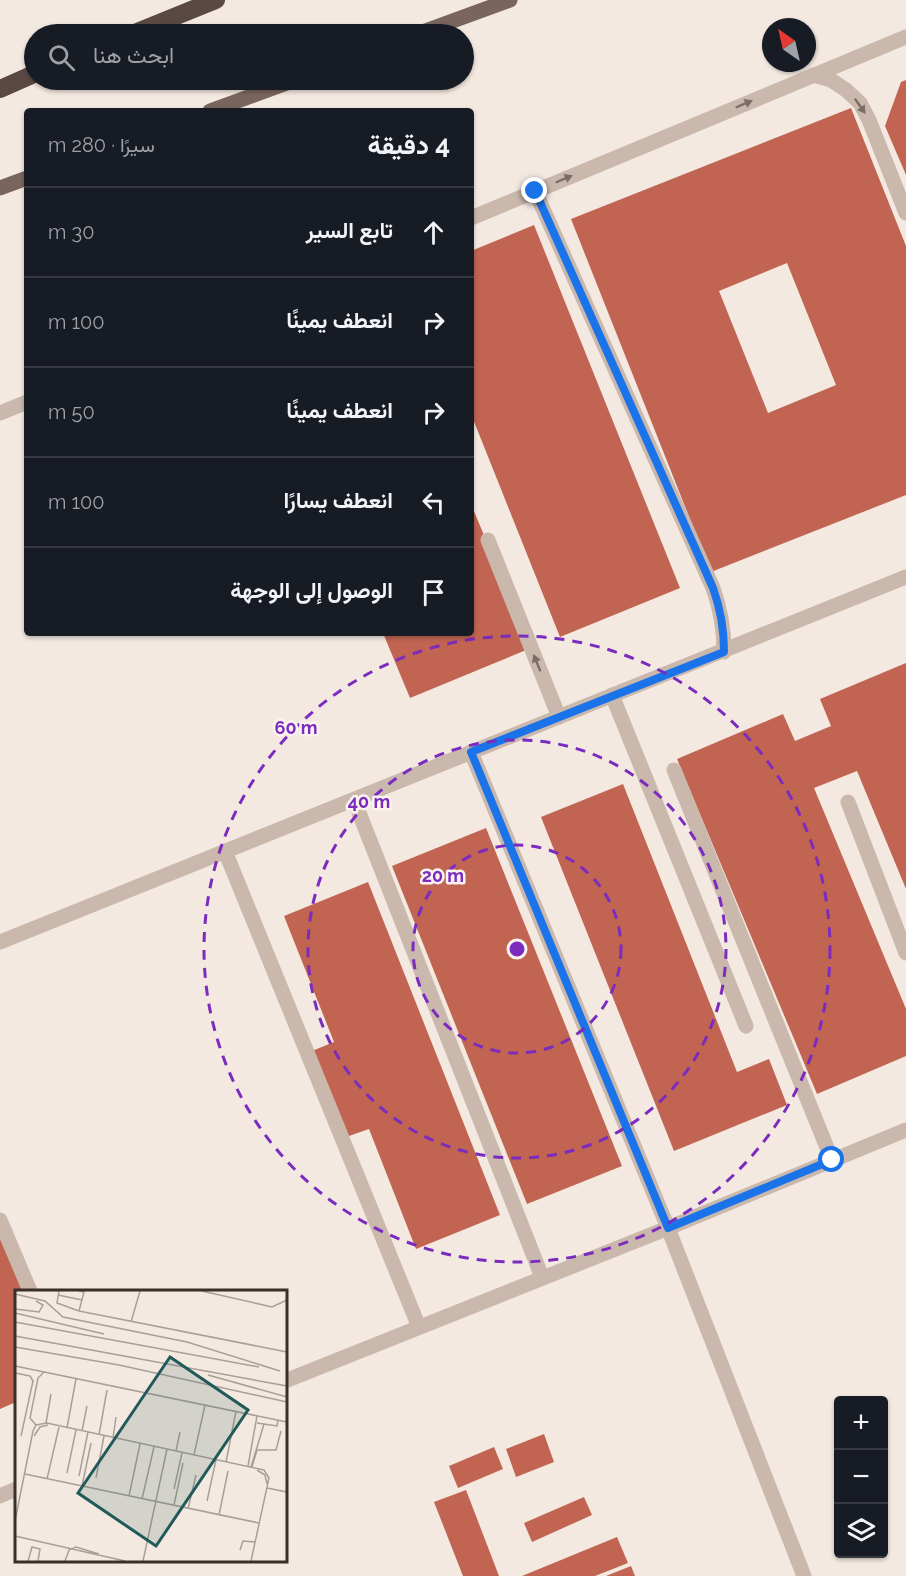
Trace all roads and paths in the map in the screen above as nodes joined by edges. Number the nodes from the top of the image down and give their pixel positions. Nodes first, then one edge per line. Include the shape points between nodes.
1 (216, 0) edge
2 (510, 0) edge
3 (157, 24) edge
4 (444, 24) edge
5 (906, 37) edge
6 (813, 75) junction
7 (24, 78) edge
8 (0, 89) edge
9 (268, 90) edge
10 (218, 108) edge
11 (24, 179) edge
12 (0, 188) edge
13 (535, 191) junction
14 (906, 213) edge
15 (474, 217) edge
16 (24, 403) edge
17 (0, 413) edge
18 (488, 540) dead end
19 (906, 577) edge
20 (724, 652) junction
21 (612, 695) junction
22 (559, 717) junction
23 (471, 752) junction
24 (674, 770) dead end
25 (354, 800) junction
26 (848, 802) dead end
27 (225, 851) junction
28 (0, 942) edge
29 (906, 953) edge
30 (746, 1026) dead end
31 (906, 1130) edge
32 (832, 1160) junction
33 (0, 1220) edge
34 (668, 1228) junction
35 (542, 1277) junction
36 (30, 1290) edge
37 (419, 1327) junction
38 (286, 1381) edge
39 (15, 1490) edge
40 (0, 1496) edge
41 (804, 1576) edge

1 - 3 highway
2 - 4 main road
5 - 6 lane
13 -> 6 lane
6 -> 14 lane via 831,80 860,103
7 - 8 highway
9 - 10 main road
11 - 12 main road
13 - 15 lane
13 - 20 lane via 713,588 724,630
16 - 17 lane
22 -> 18 lane
19 - 20 lane
20 - 21 lane
21 - 22 lane
21 - 30 lane
22 - 23 lane
23 - 25 lane
23 - 34 lane
24 - 32 lane
25 - 27 lane
25 - 35 lane
26 - 29 lane
27 - 28 lane
27 - 37 lane
31 - 32 lane
32 - 34 lane
33 - 36 lane
34 - 35 lane
34 - 41 lane
35 - 37 lane
37 - 38 lane
39 - 40 lane

